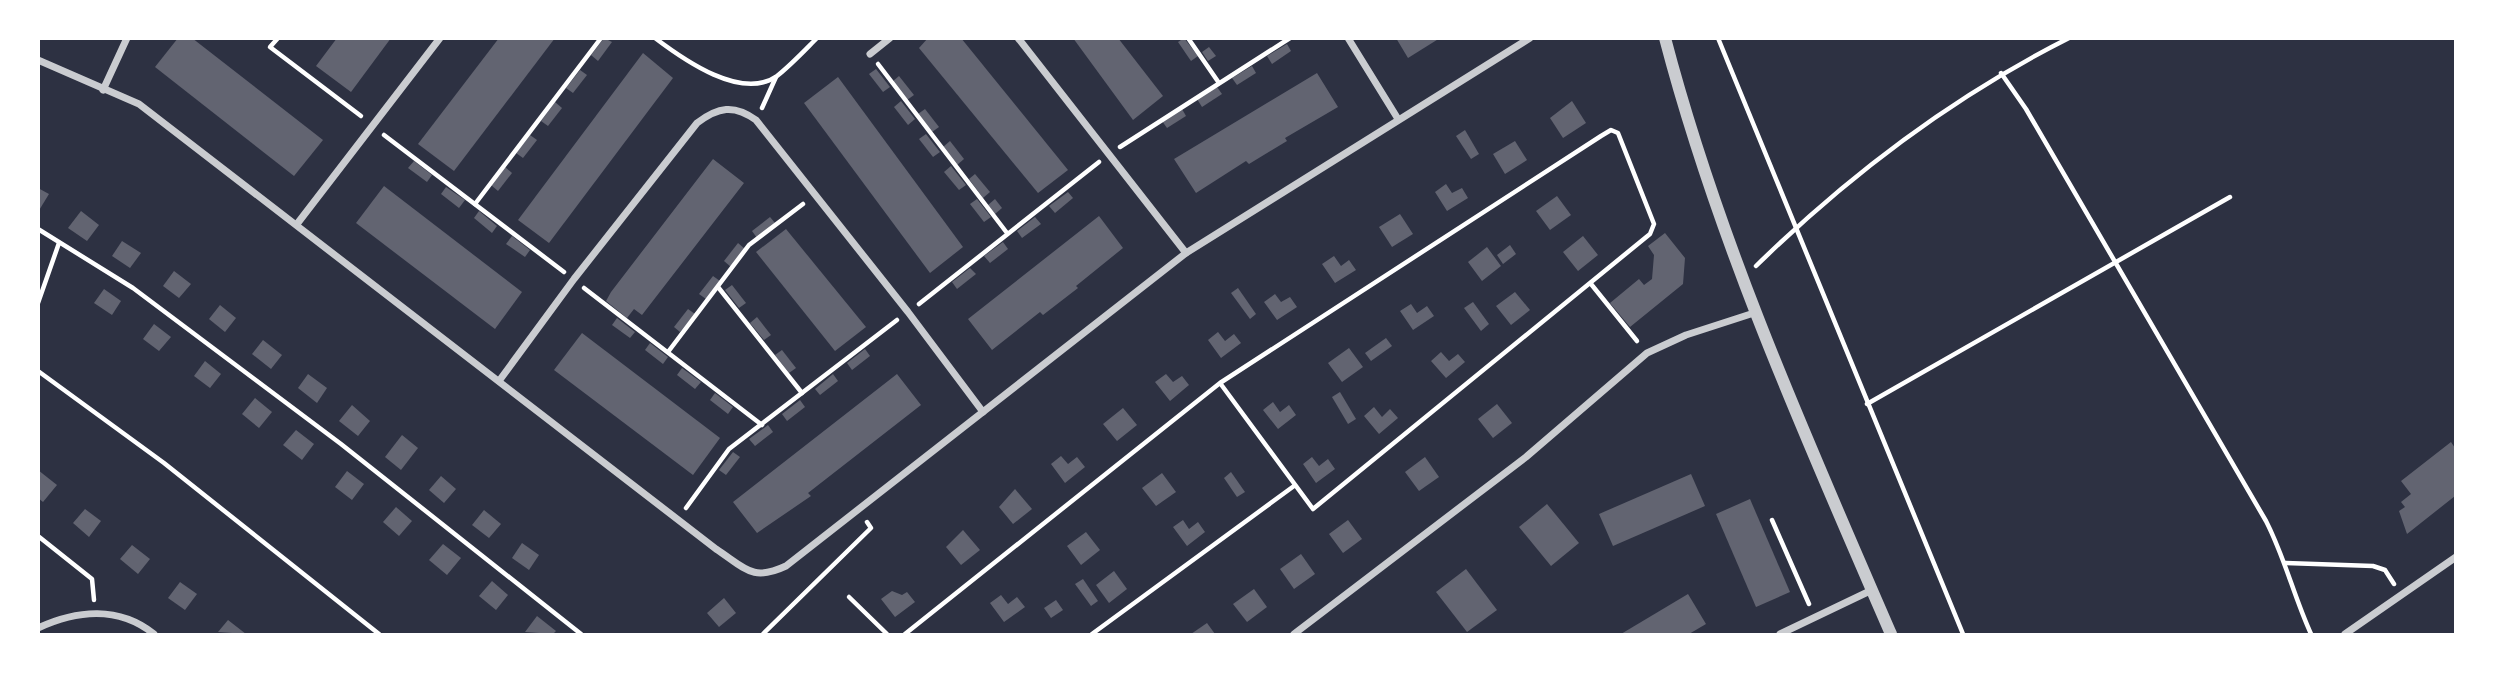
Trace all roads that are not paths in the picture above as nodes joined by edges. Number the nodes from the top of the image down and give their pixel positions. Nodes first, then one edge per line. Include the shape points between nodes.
1 (127, 38) edge
2 (440, 38) edge
3 (890, 38) edge
4 (1018, 38) edge
5 (1348, 38) edge
6 (1530, 38) edge
7 (1665, 38) edge
8 (870, 54) road end
9 (38, 60) edge
10 (103, 90) junction
11 (1398, 119) junction
12 (297, 224) junction
13 (1186, 253) junction
14 (1757, 312) junction
15 (499, 381) junction
16 (983, 412) junction
17 (2455, 556) edge
18 (1872, 590) junction
19 (38, 628) edge
20 (155, 635) edge
21 (1294, 635) edge
22 (1780, 635) edge
23 (1891, 635) edge
24 (2345, 635) edge

1 - 10 street
2 - 12 street
3 - 8 street
4 - 13 street
5 - 11 street
6 - 11 street
7 - 14 street via 1702,168
9 - 10 street
10 - 12 street via 139,104
11 - 13 street
12 - 15 street
13 - 16 street
14 - 18 street
14 - 21 street via 1647,353 1526,457
15 - 16 street via 677,520 754,573 767,575 786,566
15 - 16 street via 697,123 712,111 729,108 756,120
17 - 24 street
18 - 22 street
18 - 23 street
19 - 20 street via 59,618 95,611 146,627

